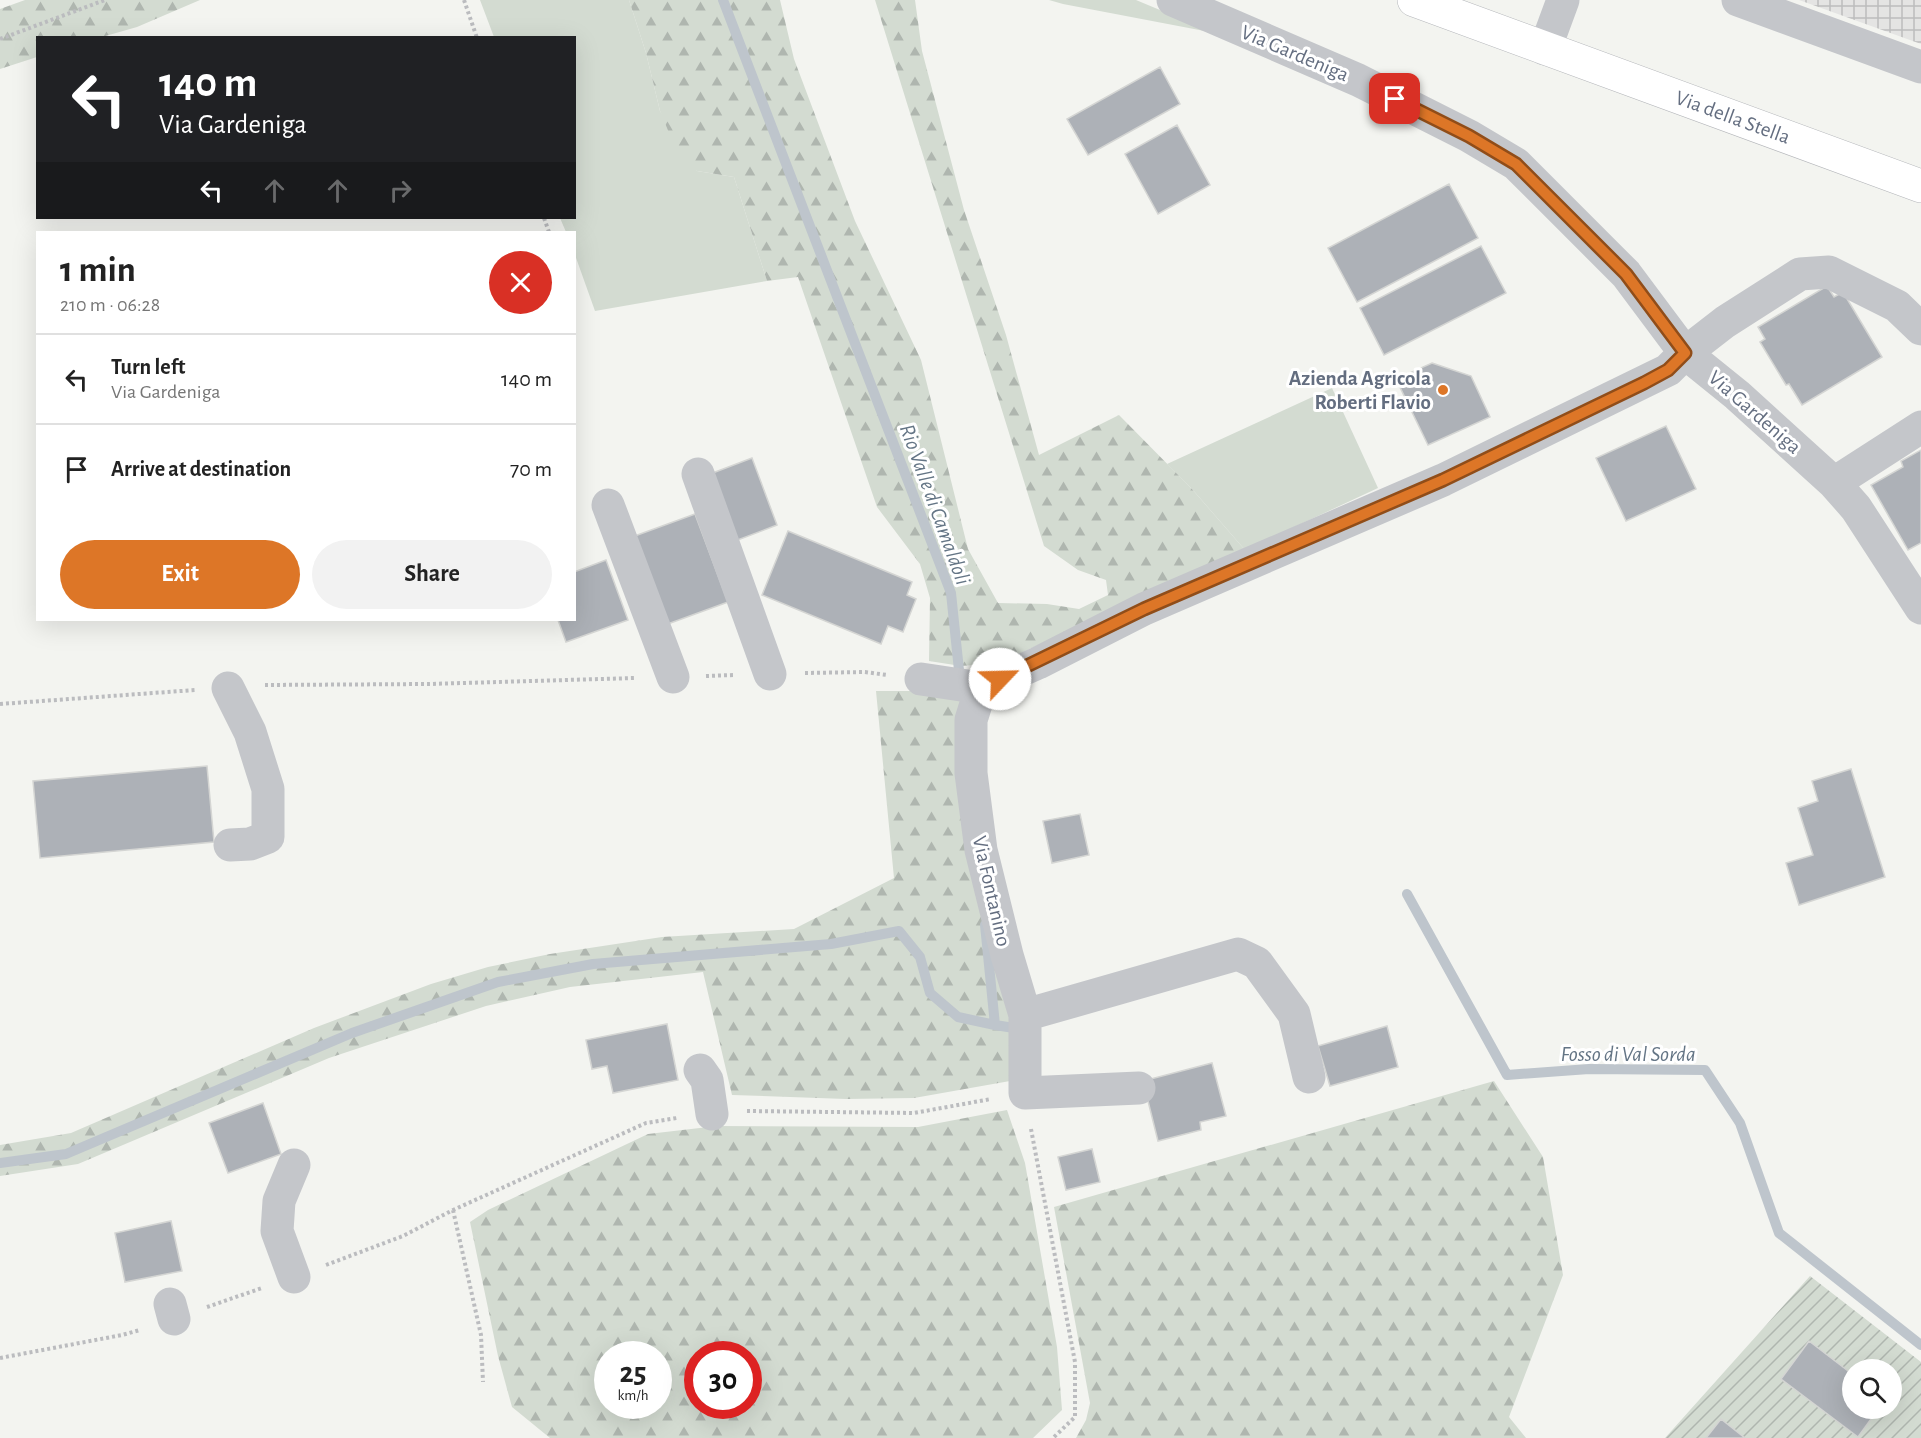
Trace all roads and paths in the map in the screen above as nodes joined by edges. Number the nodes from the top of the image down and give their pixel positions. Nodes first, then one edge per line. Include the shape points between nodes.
1 (105, 0) edge
2 (464, 0) edge
3 (1173, 0) edge
4 (1414, 0) edge
5 (1563, 0) edge
6 (1738, 0) edge
7 (476, 36) edge
8 (0, 39) edge
9 (1545, 49) junction
10 (1921, 67) edge
11 (1921, 186) edge
12 (1921, 329) edge
13 (1685, 353) junction
14 (1921, 427) edge
15 (698, 474) dead end
16 (1834, 483) junction
17 (608, 505) dead end
18 (1921, 608) edge
19 (770, 674) junction
20 (673, 677) junction
21 (921, 680) joint
22 (971, 687) junction
23 (228, 688) junction
24 (0, 704) edge
25 (230, 845) dead end
26 (1025, 1015) junction
27 (700, 1070) dead end
28 (1309, 1077) dead end
29 (1139, 1088) dead end
30 (1025, 1094) junction
31 (712, 1114) junction
32 (294, 1165) dead end
33 (453, 1210) junction
34 (294, 1277) junction
35 (0, 1358) edge
36 (483, 1382) dead end
37 (1053, 1438) edge

1 - 8 path
2 - 7 path
3 - 13 street, Via Gardeniga via 1358,80 1516,164 1626,274
4 - 9 main road, Via della Stella
5 - 9 street
6 - 10 street
9 - 11 main road, Via della Stella
12 - 13 street via 1897,306 1829,272 1800,274
13 - 16 street, Via Gardeniga
13 - 22 street via 1668,370 1644,383 1443,480 1144,609 1038,663
14 - 16 street
15 - 19 street
16 - 18 street, Via Gardeniga via 1856,508
17 - 20 street
19 - 20 path
19 - 21 path via 865,672
20 - 23 path
21 - 22 street
22 - 26 street, Via Fontanino via 971,773 981,850
23 - 24 path
23 - 25 street via 250,732 268,789 268,837 250,844
26 - 28 street via 1238,954 1257,963 1294,1014
26 - 30 street, Via Fontanino
27 - 31 street via 707,1080
29 - 30 street
30 - 31 path via 914,1113 816,1110
30 - 37 path via 1075,1362 1075,1417
31 - 33 path via 646,1123
32 - 34 street via 279,1200 277,1231
33 - 34 path via 403,1236
33 - 36 path via 481,1335
34 - 35 path via 172,1311 122,1335

